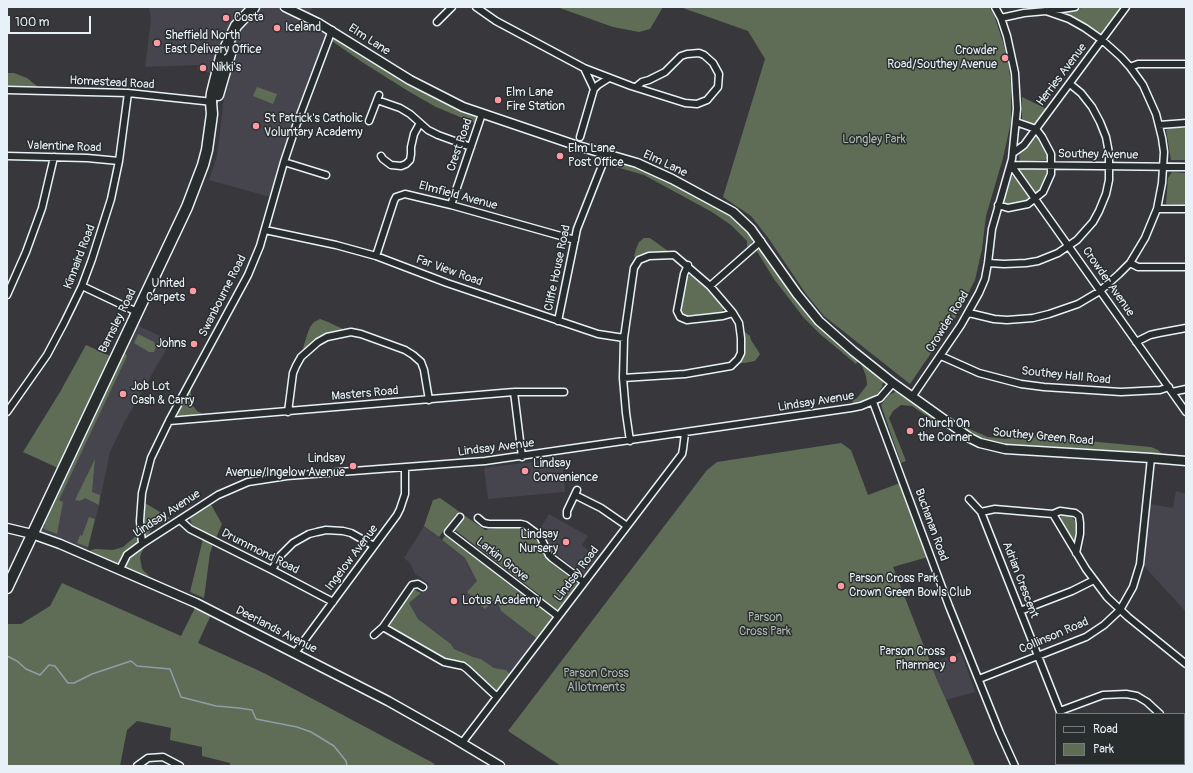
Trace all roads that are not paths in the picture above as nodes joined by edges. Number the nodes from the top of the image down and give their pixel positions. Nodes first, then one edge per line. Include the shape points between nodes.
1 (254, 7) edge
2 (285, 7) edge
3 (452, 7) edge
4 (476, 7) edge
5 (995, 7) edge
6 (1075, 7) edge
7 (1126, 7) edge
8 (1046, 11) junction
9 (247, 12) edge
10 (1001, 18) junction
11 (437, 22) dead end
12 (332, 30) junction
13 (1102, 40) junction
14 (1186, 64) edge
15 (1130, 67) junction
16 (584, 68) junction
17 (609, 78) junction
18 (1070, 84) junction
19 (636, 87) junction
20 (594, 89) junction
21 (7, 90) edge
22 (128, 93) junction
23 (213, 102) junction
24 (482, 114) junction
25 (369, 121) dead end
26 (1016, 122) junction
27 (420, 123) junction
28 (1186, 123) edge
29 (1159, 125) junction
30 (1036, 129) junction
31 (580, 137) dead end
32 (471, 147) junction
33 (607, 154) junction
34 (1013, 154) junction
35 (7, 156) edge
36 (381, 156) dead end
37 (54, 157) junction
38 (119, 161) junction
39 (284, 162) junction
40 (1011, 165) junction
41 (1052, 165) junction
42 (1109, 166) junction
43 (1164, 167) junction
44 (1186, 167) edge
45 (326, 175) dead end
46 (1035, 199) junction
47 (451, 205) junction
48 (998, 205) junction
49 (1157, 209) junction
50 (1186, 209) edge
51 (265, 230) junction
52 (575, 240) junction
53 (761, 241) junction
54 (1069, 246) junction
55 (376, 256) junction
56 (988, 263) junction
57 (1130, 263) junction
58 (688, 265) junction
59 (1186, 267) edge
60 (82, 286) junction
61 (710, 286) junction
62 (1100, 291) junction
63 (7, 295) edge
64 (137, 312) junction
65 (733, 313) junction
66 (969, 313) junction
67 (558, 321) junction
68 (1186, 328) edge
69 (624, 338) junction
70 (1136, 342) junction
71 (941, 356) junction
72 (622, 378) junction
73 (892, 383) junction
74 (1186, 389) edge
75 (1170, 390) junction
76 (514, 392) junction
77 (564, 392) dead end
78 (912, 397) junction
79 (7, 399) edge
80 (429, 400) junction
81 (873, 402) junction
82 (14, 403) junction
83 (7, 412) edge
84 (288, 412) junction
85 (1186, 412) edge
86 (169, 421) junction
87 (685, 433) junction
88 (630, 441) junction
89 (522, 457) junction
90 (1151, 458) junction
91 (1186, 461) edge
92 (405, 468) junction
93 (969, 499) dead end
94 (982, 512) junction
95 (1053, 514) junction
96 (567, 515) dead end
97 (460, 517) dead end
98 (478, 518) dead end
99 (180, 520) junction
100 (627, 526) junction
101 (7, 528) edge
102 (32, 534) junction
103 (142, 544) junction
104 (374, 546) junction
105 (1076, 553) junction
106 (120, 569) junction
107 (272, 570) junction
108 (1094, 580) junction
109 (584, 582) junction
110 (423, 587) dead end
111 (7, 588) edge
112 (333, 602) junction
113 (1120, 610) junction
114 (1020, 611) junction
115 (558, 616) junction
116 (382, 627) junction
117 (374, 635) dead end
118 (295, 653) junction
119 (1038, 657) junction
120 (1186, 664) edge
121 (979, 679) junction
122 (497, 697) junction
123 (1060, 713) edge
124 (1159, 713) edge
125 (462, 743) junction
126 (137, 766) edge
127 (180, 766) edge
128 (500, 766) edge
129 (1015, 766) edge

1 - 9 main road, Barnsley Road
2 - 12 street, Elm Lane
3 - 11 street
4 - 16 street via 496,21
5 - 10 street, Crowder Road
6 - 8 street
7 - 13 street, Herries Avenue
8 - 10 street
8 - 13 street via 1069,19
9 - 23 main road, Barnsley Road via 226,44 216,73
10 - 26 street, Crowder Road via 1015,73
12 - 24 street, Elm Lane via 410,80
12 - 39 street, Swanbourne Road
13 - 15 street
13 - 18 street, Herries Avenue
14 - 15 street via 1138,64
15 - 29 street via 1151,102
16 - 17 street
16 - 20 street
17 - 19 street
17 - 20 street
18 - 30 street, Herries Avenue
18 - 42 street via 1092,107 1100,122 1106,137
19 - 19 street via 685,103 697,104 707,100 718,87 719,74 713,63 704,55 687,54 681,56 665,72
20 - 31 street
21 - 22 street, Homestead Road
22 - 23 street, Homestead Road
22 - 38 street, Kinnaird Road
23 - 64 main road, Barnsley Road via 207,150 196,185
24 - 32 street, Crest Road
24 - 33 street, Elm Lane
25 - 27 street via 378,98 400,108
26 - 30 street
26 - 34 street, Crowder Road
27 - 32 street via 438,135
27 - 36 street via 414,134 410,160 406,164 392,165
28 - 29 street
29 - 43 street
30 - 34 street, Herries Avenue via 1024,145
30 - 41 street via 1047,145
32 - 47 street, Crest Road
33 - 52 street, Cliffe House Road
33 - 53 street, Elm Lane via 656,171 720,204 742,220
34 - 40 street, Crowder Road
35 - 37 street, Valentine Road
37 - 38 street, Valentine Road
37 - 63 street via 42,208
38 - 60 street, Kinnaird Road via 102,232
39 - 45 street
39 - 51 street, Swanbourne Road
40 - 41 street, Southey Avenue
40 - 46 street, Crowder Avenue
40 - 48 street, Crowder Road
41 - 42 street, Southey Avenue
41 - 46 street via 1048,183
42 - 43 street, Southey Avenue
42 - 54 street via 1106,194 1099,211 1084,233
43 - 44 street, Southey Avenue
43 - 49 street
46 - 48 street via 1028,204 1008,208
46 - 54 street, Crowder Avenue
47 - 52 street, Elmfield Avenue
47 - 55 street, Elmfield Avenue via 410,194 396,197
48 - 56 street, Crowder Road
49 - 50 street
49 - 57 street via 1146,238
51 - 55 street, Far View Road
51 - 86 street, Swanbourne Road via 248,275
52 - 67 street, Cliffe House Road
53 - 61 street
53 - 73 street, Elm Lane via 819,321
54 - 56 street via 1038,261 1014,264
54 - 62 street, Crowder Avenue
55 - 67 street, Far View Road
56 - 66 street, Crowder Road via 982,286
57 - 59 street via 1138,267
57 - 62 street
58 - 61 street
58 - 65 street via 677,311 680,317 687,320
58 - 69 street via 674,255 666,254 639,260 632,274
60 - 64 street
60 - 82 street, Kinnaird Road via 47,355
61 - 65 street
62 - 66 street via 1071,307 1033,318 994,319
62 - 70 street, Crowder Avenue
64 - 102 main road, Barnsley Road
65 - 72 street via 739,323 742,346 741,353 732,366 685,374
66 - 71 street, Crowder Road
67 - 69 street, Far View Road via 598,334
68 - 70 street via 1159,332
69 - 72 street
70 - 75 street, Crowder Avenue
71 - 75 street, Southey Hall Road via 979,373 1020,384 1121,392
71 - 78 street, Crowder Road
72 - 88 street
73 - 78 street, Elm Lane
73 - 81 street, Lindsay Avenue via 880,398
74 - 75 street, Southey Hall Road
75 - 85 street, Crowder Avenue
76 - 77 street, Masters Road
76 - 80 street, Masters Road
76 - 89 street
78 - 90 street, Southey Green Road via 980,443 1020,450
79 - 82 street
80 - 84 street, Masters Road
80 - 84 street via 424,370 421,362 413,354 351,332 322,339 301,357 293,373
81 - 87 street, Lindsay Avenue via 851,408
81 - 121 street, Buchanan Road
82 - 83 street, Kinnaird Road
84 - 86 street, Masters Road
86 - 103 street, Swanbourne Road via 156,445 144,481 140,513
87 - 88 street, Lindsay Avenue
87 - 100 street, Lindsay Road via 682,454
88 - 89 street, Lindsay Avenue
89 - 92 street, Lindsay Avenue
90 - 91 street, Southey Green Road
90 - 113 street, Collinson Road via 1140,564 1133,587
92 - 99 street, Lindsay Avenue via 287,476 248,482 218,495
92 - 104 street, Ingelow Avenue via 405,494 400,509
93 - 94 street, Adrian Crescent
94 - 95 street via 995,509
94 - 114 street, Adrian Crescent
95 - 105 street
95 - 105 street via 1067,512 1079,516 1080,534
96 - 100 street via 576,492
97 - 115 street, Larkin Grove via 448,532
98 - 109 street via 489,524 525,525 540,536 552,558
99 - 103 street, Lindsay Avenue
99 - 107 street, Drummond Road via 190,529
100 - 109 street, Lindsay Road
101 - 102 street, Deerlands Avenue
102 - 106 street, Deerlands Avenue
102 - 111 main road, Barnsley Road
103 - 106 street, Lindsay Avenue via 127,555
104 - 107 street via 343,531 317,532 293,543 279,557
104 - 112 street, Ingelow Avenue
105 - 108 street
106 - 118 street, Deerlands Avenue via 196,603
107 - 112 street, Drummond Road
108 - 113 street
108 - 114 street
109 - 115 street, Lindsay Road
110 - 116 street via 418,584 412,585
112 - 118 street, Ingelow Avenue
113 - 119 street, Collinson Road via 1104,626 1086,637
113 - 120 street
114 - 119 street, Adrian Crescent
115 - 122 street, Lindsay Road
116 - 117 street
116 - 122 street via 444,662 467,669
118 - 125 street, Deerlands Avenue via 388,700
119 - 121 street, Collinson Road
119 - 123 street, Adrian Crescent
121 - 129 street, Buchanan Road
122 - 125 street, Lindsay Road
123 - 124 street via 1103,695 1126,694 1137,696
125 - 128 street, Deerlands Avenue
126 - 127 street via 148,758 163,757

